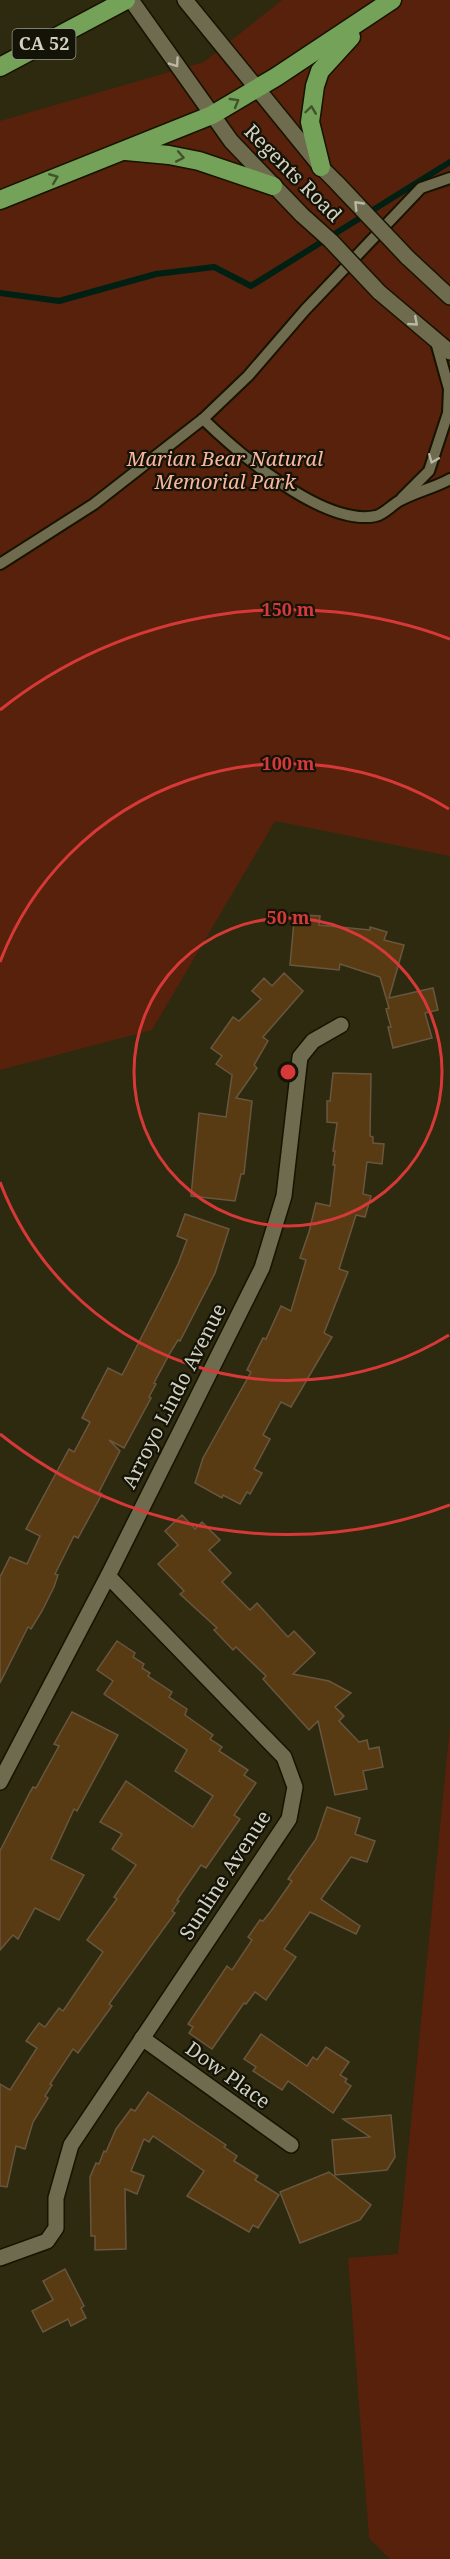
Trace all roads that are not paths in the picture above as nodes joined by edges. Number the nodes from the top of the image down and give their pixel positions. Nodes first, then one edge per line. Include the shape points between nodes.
1 (126, 0) edge
2 (131, 0) edge
3 (185, 0) edge
4 (392, 0) edge
5 (369, 17) junction
6 (0, 68) edge
7 (258, 89) junction
8 (212, 115) junction
9 (122, 151) junction
10 (321, 168) junction
11 (450, 178) edge
12 (273, 186) junction
13 (0, 200) edge
14 (450, 297) edge
15 (436, 342) junction
16 (450, 352) edge
17 (203, 419) junction
18 (450, 479) edge
19 (400, 501) junction
20 (0, 564) edge
21 (342, 1025) dead end
22 (108, 1576) junction
23 (0, 1782) edge
24 (141, 2038) junction
25 (291, 2145) dead end
26 (0, 2258) edge

1 - 6 highway, CA 52
2 -> 8 street, Regents Road
3 - 7 street, Regents Road
4 - 5 highway
5 - 7 highway
10 -> 5 highway via 310,122 320,70
8 -> 7 highway
7 - 10 street, Regents Road
8 - 9 highway
8 - 12 street, Regents Road
9 -> 12 highway via 169,154
13 -> 9 highway
14 -> 10 street, Regents Road, bridge
11 - 17 lane via 421,188 248,376
12 -> 15 street, Regents Road, bridge via 379,292
15 - 16 street, Regents Road
15 -> 19 lane via 449,389 448,413 429,471
17 - 19 lane via 229,445 300,496 346,515 377,516
17 - 20 lane via 94,504
18 - 19 lane
21 - 22 street, Arroyo Lindo Avenue via 313,1041 300,1057 284,1196 262,1268
22 - 23 street, Arroyo Lindo Avenue
22 - 24 street, Sunline Avenue via 284,1757 295,1787 289,1820
24 - 25 street, Dow Place
24 - 26 street, Sunline Avenue via 71,2145 56,2198 56,2228 47,2241

